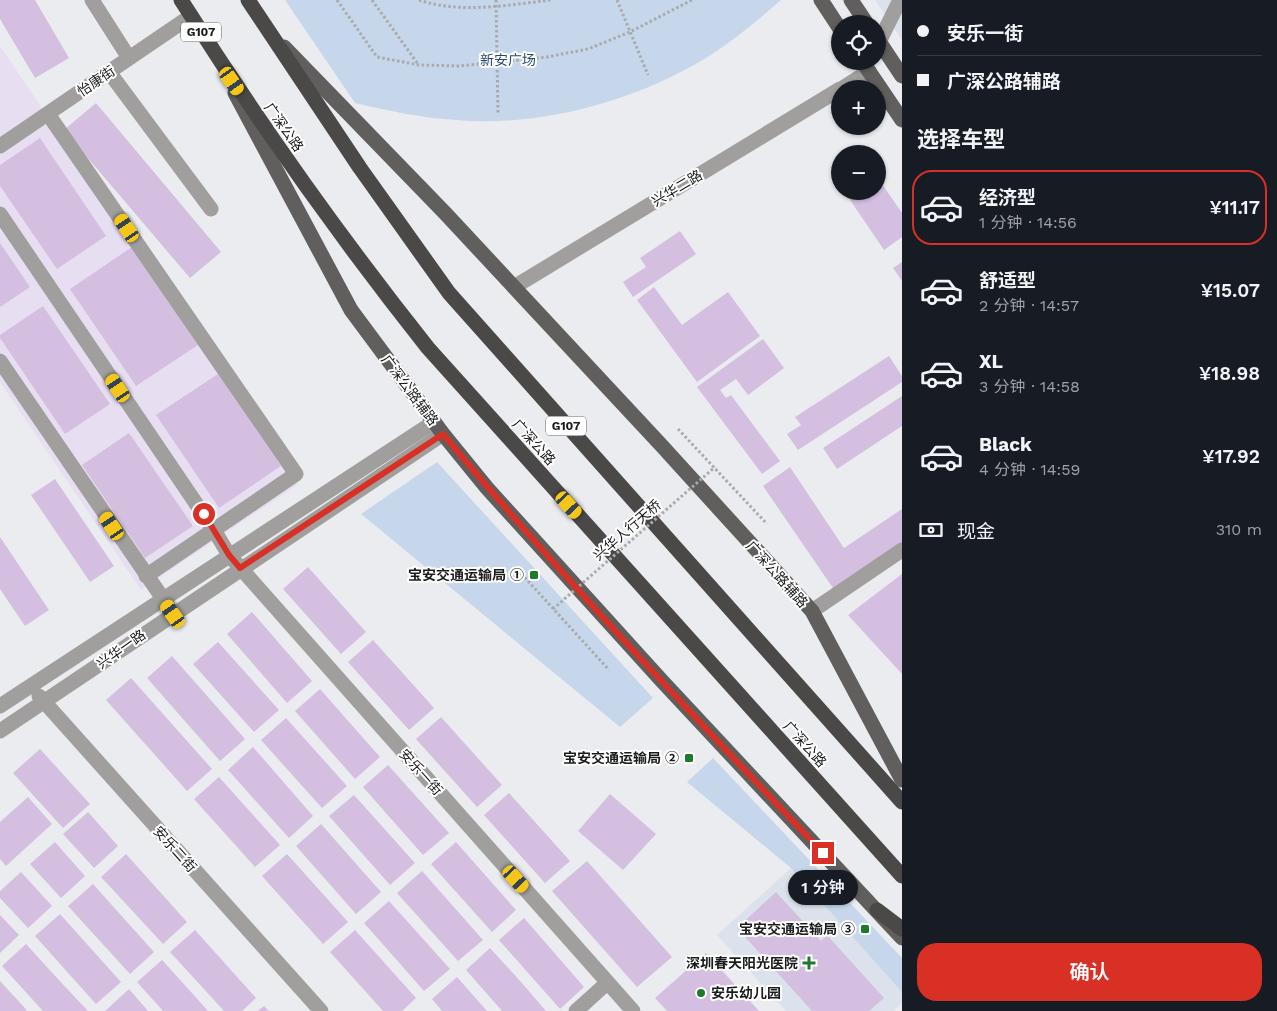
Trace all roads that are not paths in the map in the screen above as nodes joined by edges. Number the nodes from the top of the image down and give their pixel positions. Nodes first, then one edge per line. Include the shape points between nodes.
1 (92, 0) edge
2 (181, 0) edge
3 (248, 0) edge
4 (820, 0) edge
5 (851, 0) edge
6 (900, 0) edge
7 (861, 15) edge
8 (191, 16) junction
9 (831, 16) edge
10 (263, 25) junction
11 (886, 26) edge
12 (886, 53) edge
13 (129, 58) junction
14 (221, 65) junction
15 (861, 70) edge
16 (870, 70) edge
17 (109, 72) junction
18 (902, 76) edge
19 (850, 80) edge
20 (831, 94) edge
21 (896, 98) edge
22 (48, 114) junction
23 (902, 120) edge
24 (0, 146) edge
25 (211, 209) dead end
26 (0, 214) edge
27 (514, 287) junction
28 (0, 361) edge
29 (438, 428) junction
30 (214, 530) junction
31 (902, 550) edge
32 (229, 555) junction
33 (240, 568) junction
34 (146, 576) junction
35 (162, 599) junction
36 (812, 612) junction
37 (173, 614) junction
38 (32, 685) junction
39 (44, 702) junction
40 (0, 706) edge
41 (0, 731) edge
42 (902, 780) edge
43 (902, 802) edge
44 (902, 876) edge
45 (877, 910) junction
46 (902, 929) edge
47 (902, 938) edge
48 (607, 982) junction
49 (321, 1011) edge
50 (576, 1011) edge
51 (633, 1011) edge

1 - 13 street
2 - 8 highway, 广深公路 / G107
3 - 10 highway, G107
4 - 9 main road
5 - 7 main road
6 - 11 street
8 - 13 street, 怡康街
8 - 14 highway, 广深公路 / G107
10 - 27 main road, 广深公路辅路
10 - 43 highway, G107 via 449,293
12 - 18 main road
13 - 17 street, 怡康街
14 - 29 main road, 广深公路辅路 via 351,310
14 - 44 highway, 广深公路 / G107 via 357,259 428,348
15 - 19 street, 兴华二路
16 - 21 main road
17 - 22 street, 怡康街
17 - 25 street
20 - 27 street, 兴华二路
21 - 23 main road
22 - 24 street, 怡康街
22 - 30 street via 296,474
26 - 30 street, 安乐一街
27 - 36 main road, 广深公路辅路
28 - 34 street
29 - 32 street, 兴华一路
29 - 33 street, 兴华一路
29 - 45 main road, 广深公路辅路 via 487,488 662,681
30 - 32 street, 安乐一街
30 - 34 street
31 - 36 street
32 - 33 street, 安乐一街
32 - 35 street, 兴华一路
33 - 37 street, 兴华一路
33 - 48 street, 安乐一街
34 - 35 street
35 - 37 street
35 - 38 street, 兴华一路
36 - 42 main road, 广深公路辅路
37 - 39 street, 兴华一路
38 - 39 street, 安乐二街
38 - 40 street, 兴华一路
39 - 41 street, 兴华一路
39 - 49 street, 安乐二街
45 - 46 highway
45 - 47 main road, 广深公路辅路
48 - 50 street
48 - 51 street, 安乐一街

